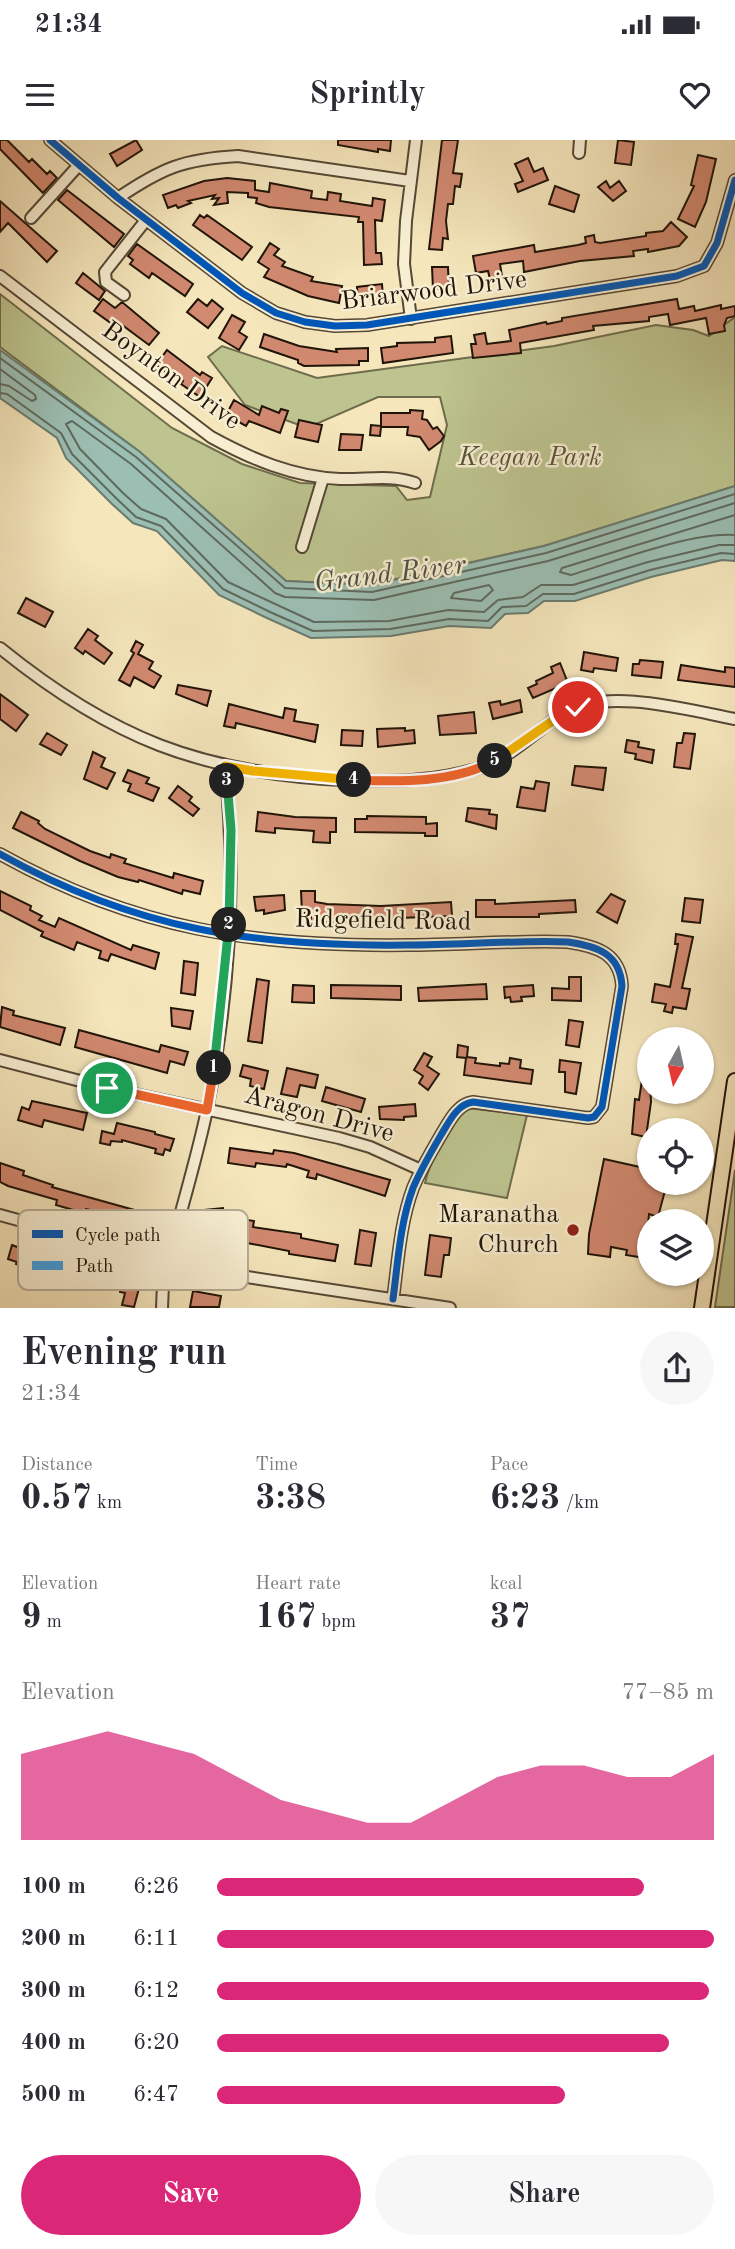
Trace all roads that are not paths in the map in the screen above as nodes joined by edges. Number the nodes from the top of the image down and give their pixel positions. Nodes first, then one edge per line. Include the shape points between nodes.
1 (50, 140) edge
2 (416, 140) edge
3 (580, 140) edge
4 (579, 153) dead end
5 (78, 166) junction
6 (735, 180) edge
7 (411, 181) junction
8 (118, 198) junction
9 (31, 218) dead end
10 (146, 220) junction
11 (0, 276) edge
12 (124, 295) dead end
13 (411, 319) junction
14 (323, 478) junction
15 (415, 483) dead end
16 (302, 547) dead end
17 (0, 648) edge
18 (735, 719) edge
19 (225, 766) junction
20 (0, 854) edge
21 (229, 936) junction
22 (0, 1060) edge
23 (735, 1081) edge
24 (207, 1110) junction
25 (421, 1170) junction
26 (181, 1210) edge
27 (0, 1214) edge
28 (18, 1219) edge
29 (248, 1277) edge
30 (393, 1299) junction
31 (450, 1307) edge
32 (702, 1307) edge

1 - 5 street, Briarwood Drive
2 - 7 street
3 - 4 street
5 - 8 street, Briarwood Drive
5 - 9 street
6 - 13 street, Briarwood Drive via 717,243 704,267 677,276
7 - 8 street via 238,156 217,157 155,173
7 - 13 street via 404,264
8 - 10 street, Briarwood Drive
10 - 12 street via 105,272 106,282
10 - 13 street, Briarwood Drive via 242,293 276,313 335,327
11 - 14 street, Boynton Drive via 211,437 271,466
14 - 15 street, Boynton Drive via 392,477
14 - 16 street
17 - 19 street via 39,680 105,722 155,745
18 - 19 street via 650,705 588,703 564,713 483,767 418,781 319,779
19 - 21 street via 231,830
20 - 21 street, Ridgefield Road via 96,901 180,927
21 - 24 street
21 - 25 street, Ridgefield Road via 355,945 568,942 610,956 622,986 602,1107 594,1117 466,1103 455,1112
22 - 24 street, Aragon Drive
23 - 32 main road
24 - 25 street, Aragon Drive via 339,1138
24 - 26 street
25 - 30 street via 406,1215
27 - 28 street
29 - 30 street
30 - 31 street

